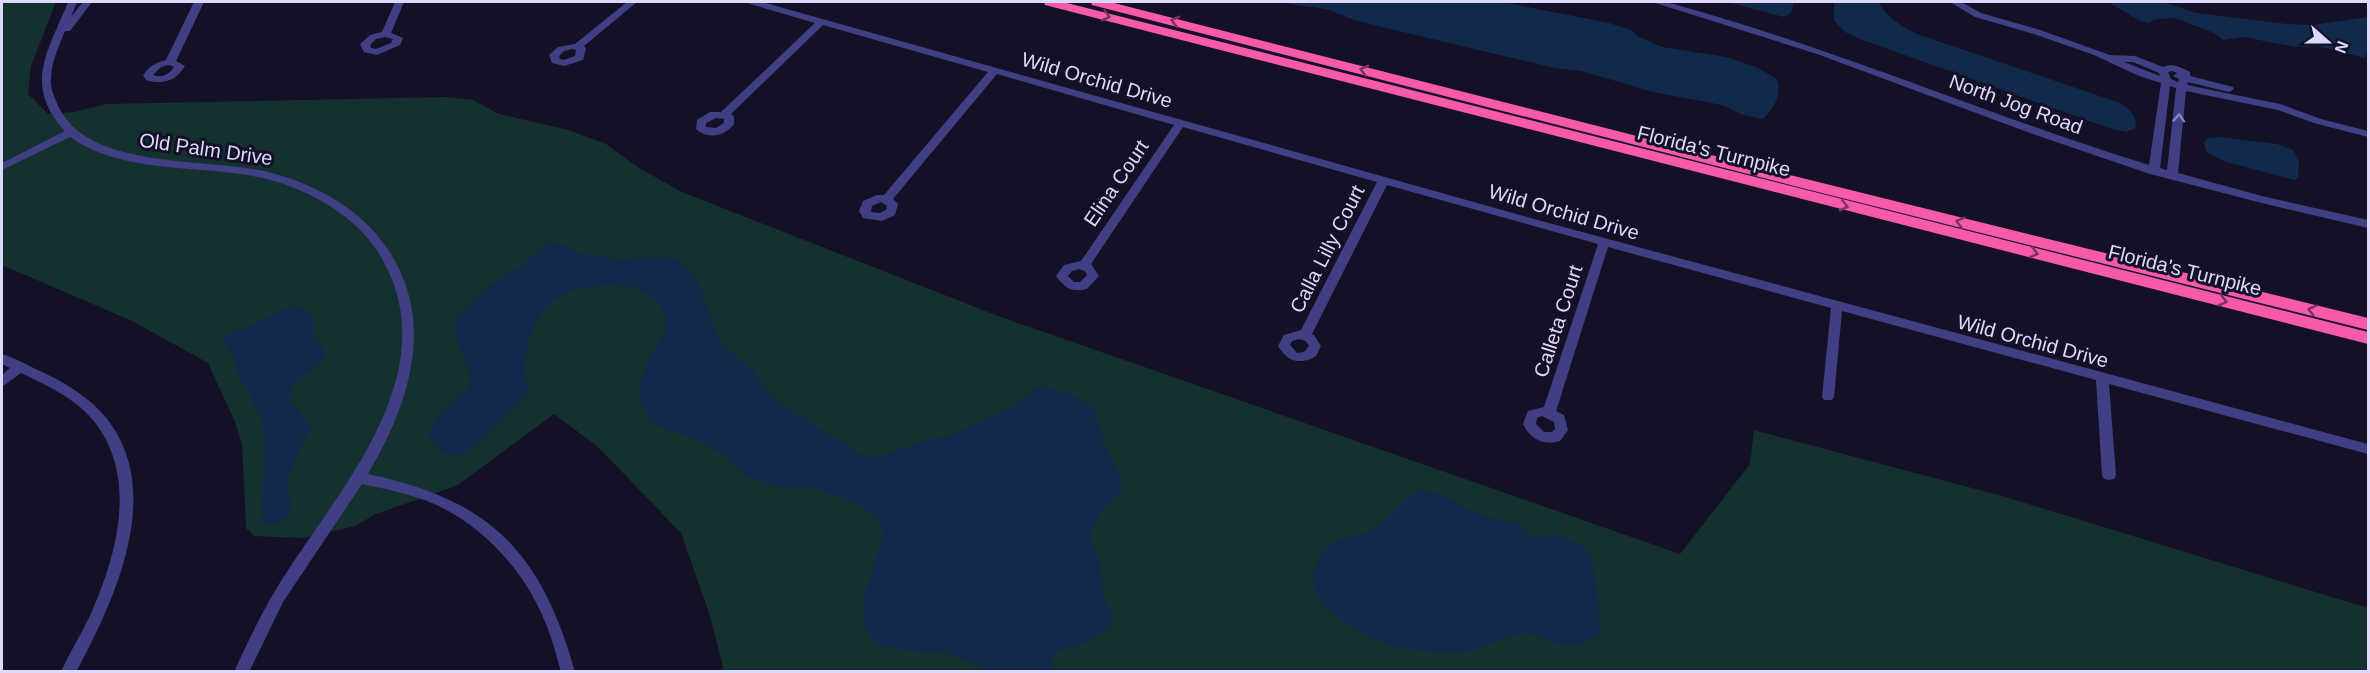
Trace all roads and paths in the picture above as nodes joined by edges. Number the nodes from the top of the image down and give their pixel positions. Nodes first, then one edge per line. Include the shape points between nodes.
1 (72, 2) edge
2 (87, 2) edge
3 (199, 2) edge
4 (399, 2) edge
5 (632, 2) edge
6 (753, 2) edge
7 (1050, 2) edge
8 (1097, 2) edge
9 (1657, 2) edge
10 (1954, 2) edge
11 (822, 21) junction
12 (386, 33) dead end
13 (60, 37) junction
14 (577, 47) dead end
15 (170, 62) dead end
16 (995, 70) junction
17 (2163, 74) junction
18 (2184, 83) junction
19 (725, 114) dead end
20 (1181, 122) junction
21 (71, 132) junction
22 (2368, 134) edge
23 (2, 167) edge
24 (2154, 171) junction
25 (2172, 176) junction
26 (1384, 180) junction
27 (886, 199) dead end
28 (2368, 224) edge
29 (1604, 242) junction
30 (1084, 266) dead end
31 (1837, 306) junction
32 (2368, 324) edge
33 (1305, 335) dead end
34 (2368, 338) edge
35 (2, 359) edge
36 (20, 367) junction
37 (2102, 378) junction
38 (2, 381) edge
39 (1828, 397) dead end
40 (1549, 412) dead end
41 (2368, 449) edge
42 (2109, 475) dead end
43 (361, 478) junction
44 (68, 672) edge
45 (241, 672) edge
46 (568, 672) edge

1 - 13 street, Old Palm Drive
2 - 13 street, Old Palm Drive
3 - 15 street
4 - 12 street
5 - 14 street
6 - 11 street, Wild Orchid Drive
7 -> 34 highway, Florida's Turnpike
32 -> 8 highway, Florida's Turnpike
9 - 24 street, North Jog Road via 1704,13 1802,46
10 - 17 street via 1978,15
11 - 16 street, Wild Orchid Drive
11 - 19 street
13 - 21 street, Old Palm Drive via 46,86 52,108
16 - 20 street, Wild Orchid Drive
16 - 27 street
17 - 18 street
17 - 18 street via 2176,67 2186,74
17 - 24 street
18 - 22 street
25 -> 18 street
20 - 26 street, Wild Orchid Drive
20 - 30 street, Elina Court
21 - 23 street
21 - 43 street, Old Palm Drive via 116,155 249,171 282,180 337,205 376,238 400,283 409,327 406,357 387,427
24 - 25 street, North Jog Road
25 - 28 street, North Jog Road
26 - 29 street, Wild Orchid Drive
26 - 33 street, Calla Lilly Court
29 - 31 street, Wild Orchid Drive
29 - 40 street, Calleta Court
31 - 37 street, Wild Orchid Drive
31 - 39 street
35 - 36 street
36 - 38 street
36 - 44 street via 67,390 98,417 116,443 127,491 127,520 114,573 88,638
37 - 41 street, Wild Orchid Drive
37 - 42 street
43 - 45 street, Old Palm Drive via 278,598
43 - 46 street via 391,482 454,508 506,546 545,601 560,635

